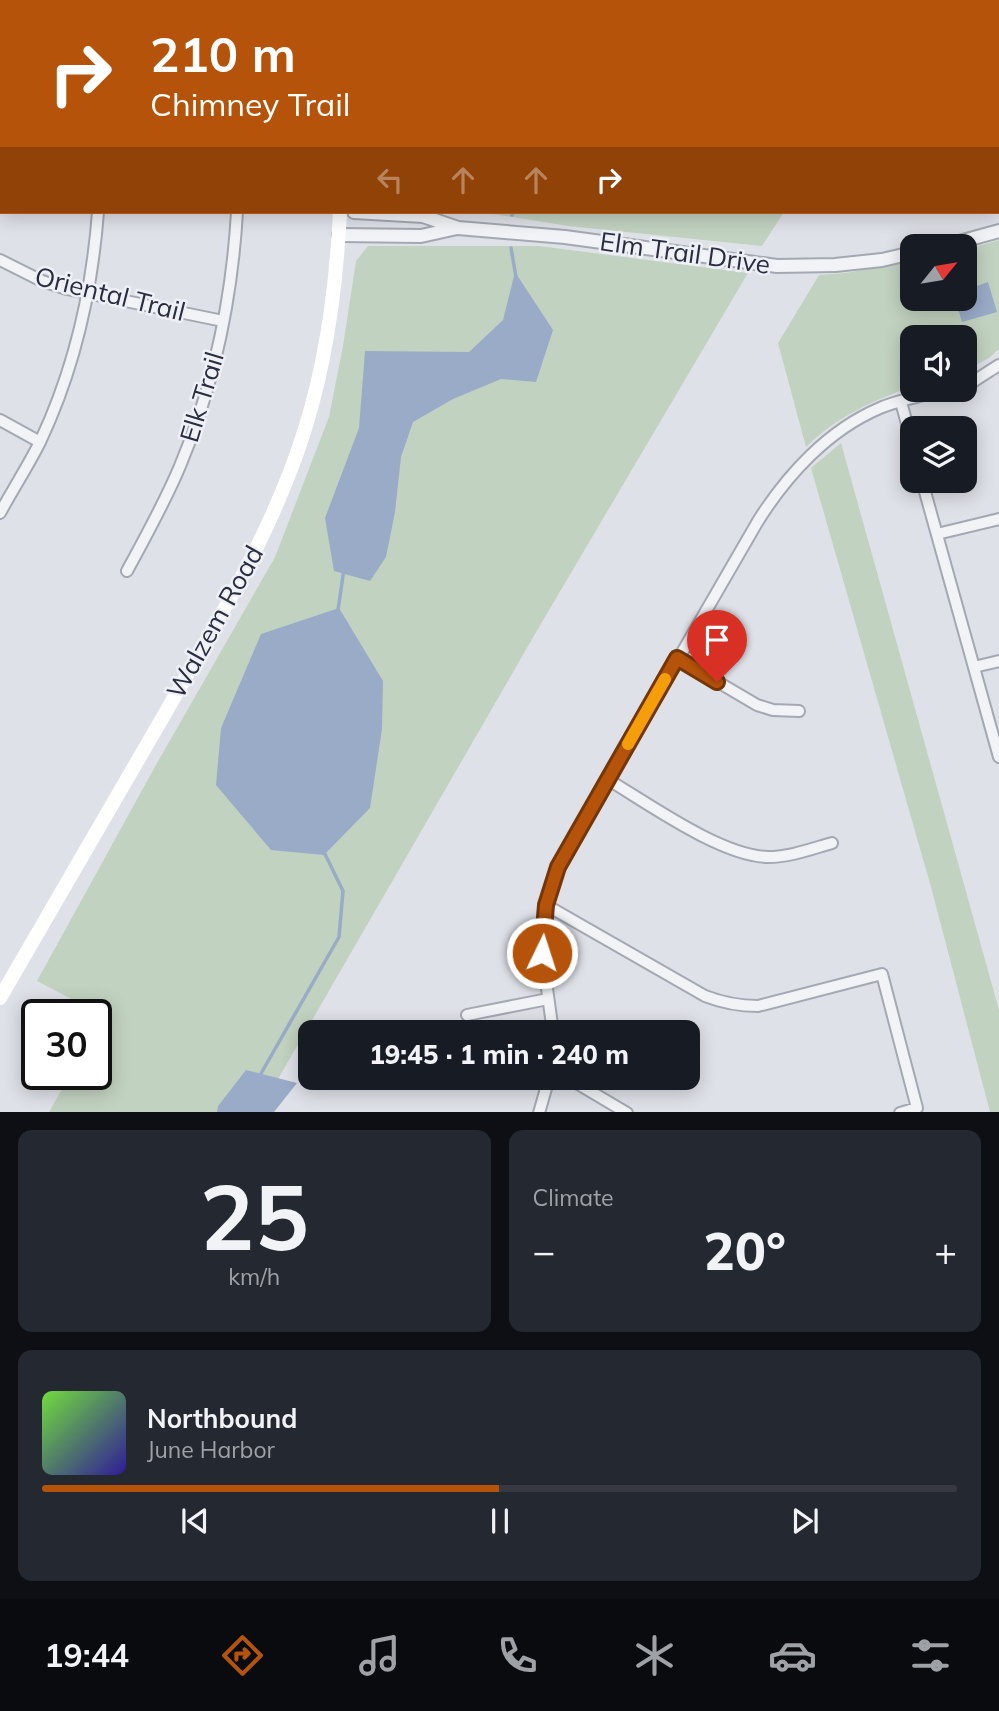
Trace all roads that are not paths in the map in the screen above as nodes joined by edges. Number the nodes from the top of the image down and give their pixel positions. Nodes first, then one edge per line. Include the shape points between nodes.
1 (98, 214) edge
2 (237, 214) edge
3 (340, 214) edge
4 (388, 214) edge
5 (458, 228) junction
6 (999, 231) edge
7 (339, 235) junction
8 (977, 237) edge
9 (900, 256) edge
10 (0, 261) edge
11 (88, 293) junction
12 (223, 321) junction
13 (999, 365) edge
14 (977, 379) edge
15 (901, 402) joint
16 (905, 416) edge
17 (0, 420) edge
18 (40, 442) junction
19 (925, 493) edge
20 (0, 513) edge
21 (999, 519) edge
22 (937, 534) junction
23 (127, 571) dead end
24 (677, 658) junction
25 (999, 661) edge
26 (974, 667) junction
27 (799, 711) dead end
28 (999, 757) edge
29 (607, 779) junction
30 (831, 843) dead end
31 (546, 905) junction
32 (0, 998) edge
33 (548, 999) junction
34 (467, 1015) dead end
35 (551, 1020) edge
36 (545, 1090) edge
37 (589, 1090) edge
38 (539, 1112) edge
39 (627, 1112) edge
40 (900, 1112) edge

1 - 11 street
2 - 12 street, Elk Trail
3 - 7 main road, Walzem Road
4 - 5 street, Elm Trail Drive via 423,216
5 - 7 street, Elm Trail Drive via 421,236
5 - 9 street, Elm Trail Drive via 565,237 776,266 835,265
6 - 8 street
7 - 32 main road, Walzem Road via 322,364 298,450 267,528
10 - 11 street, Oriental Trail via 43,281
11 - 12 street, Oriental Trail
11 - 18 street via 64,384
12 - 23 street, Elk Trail via 193,433
13 - 14 street
15 - 16 street
15 - 24 street via 854,422 806,459 786,481
17 - 18 street
18 - 20 street
19 - 22 street
21 - 22 street
22 - 26 street
24 - 27 street via 757,705
24 - 29 street
25 - 26 street
26 - 28 street
29 - 30 street via 734,851 780,856
29 - 31 street via 562,857
31 - 33 street via 542,953
31 - 40 street via 722,1003 758,1006 881,974 917,1108
33 - 34 street
33 - 35 street
36 - 38 street
37 - 39 street

